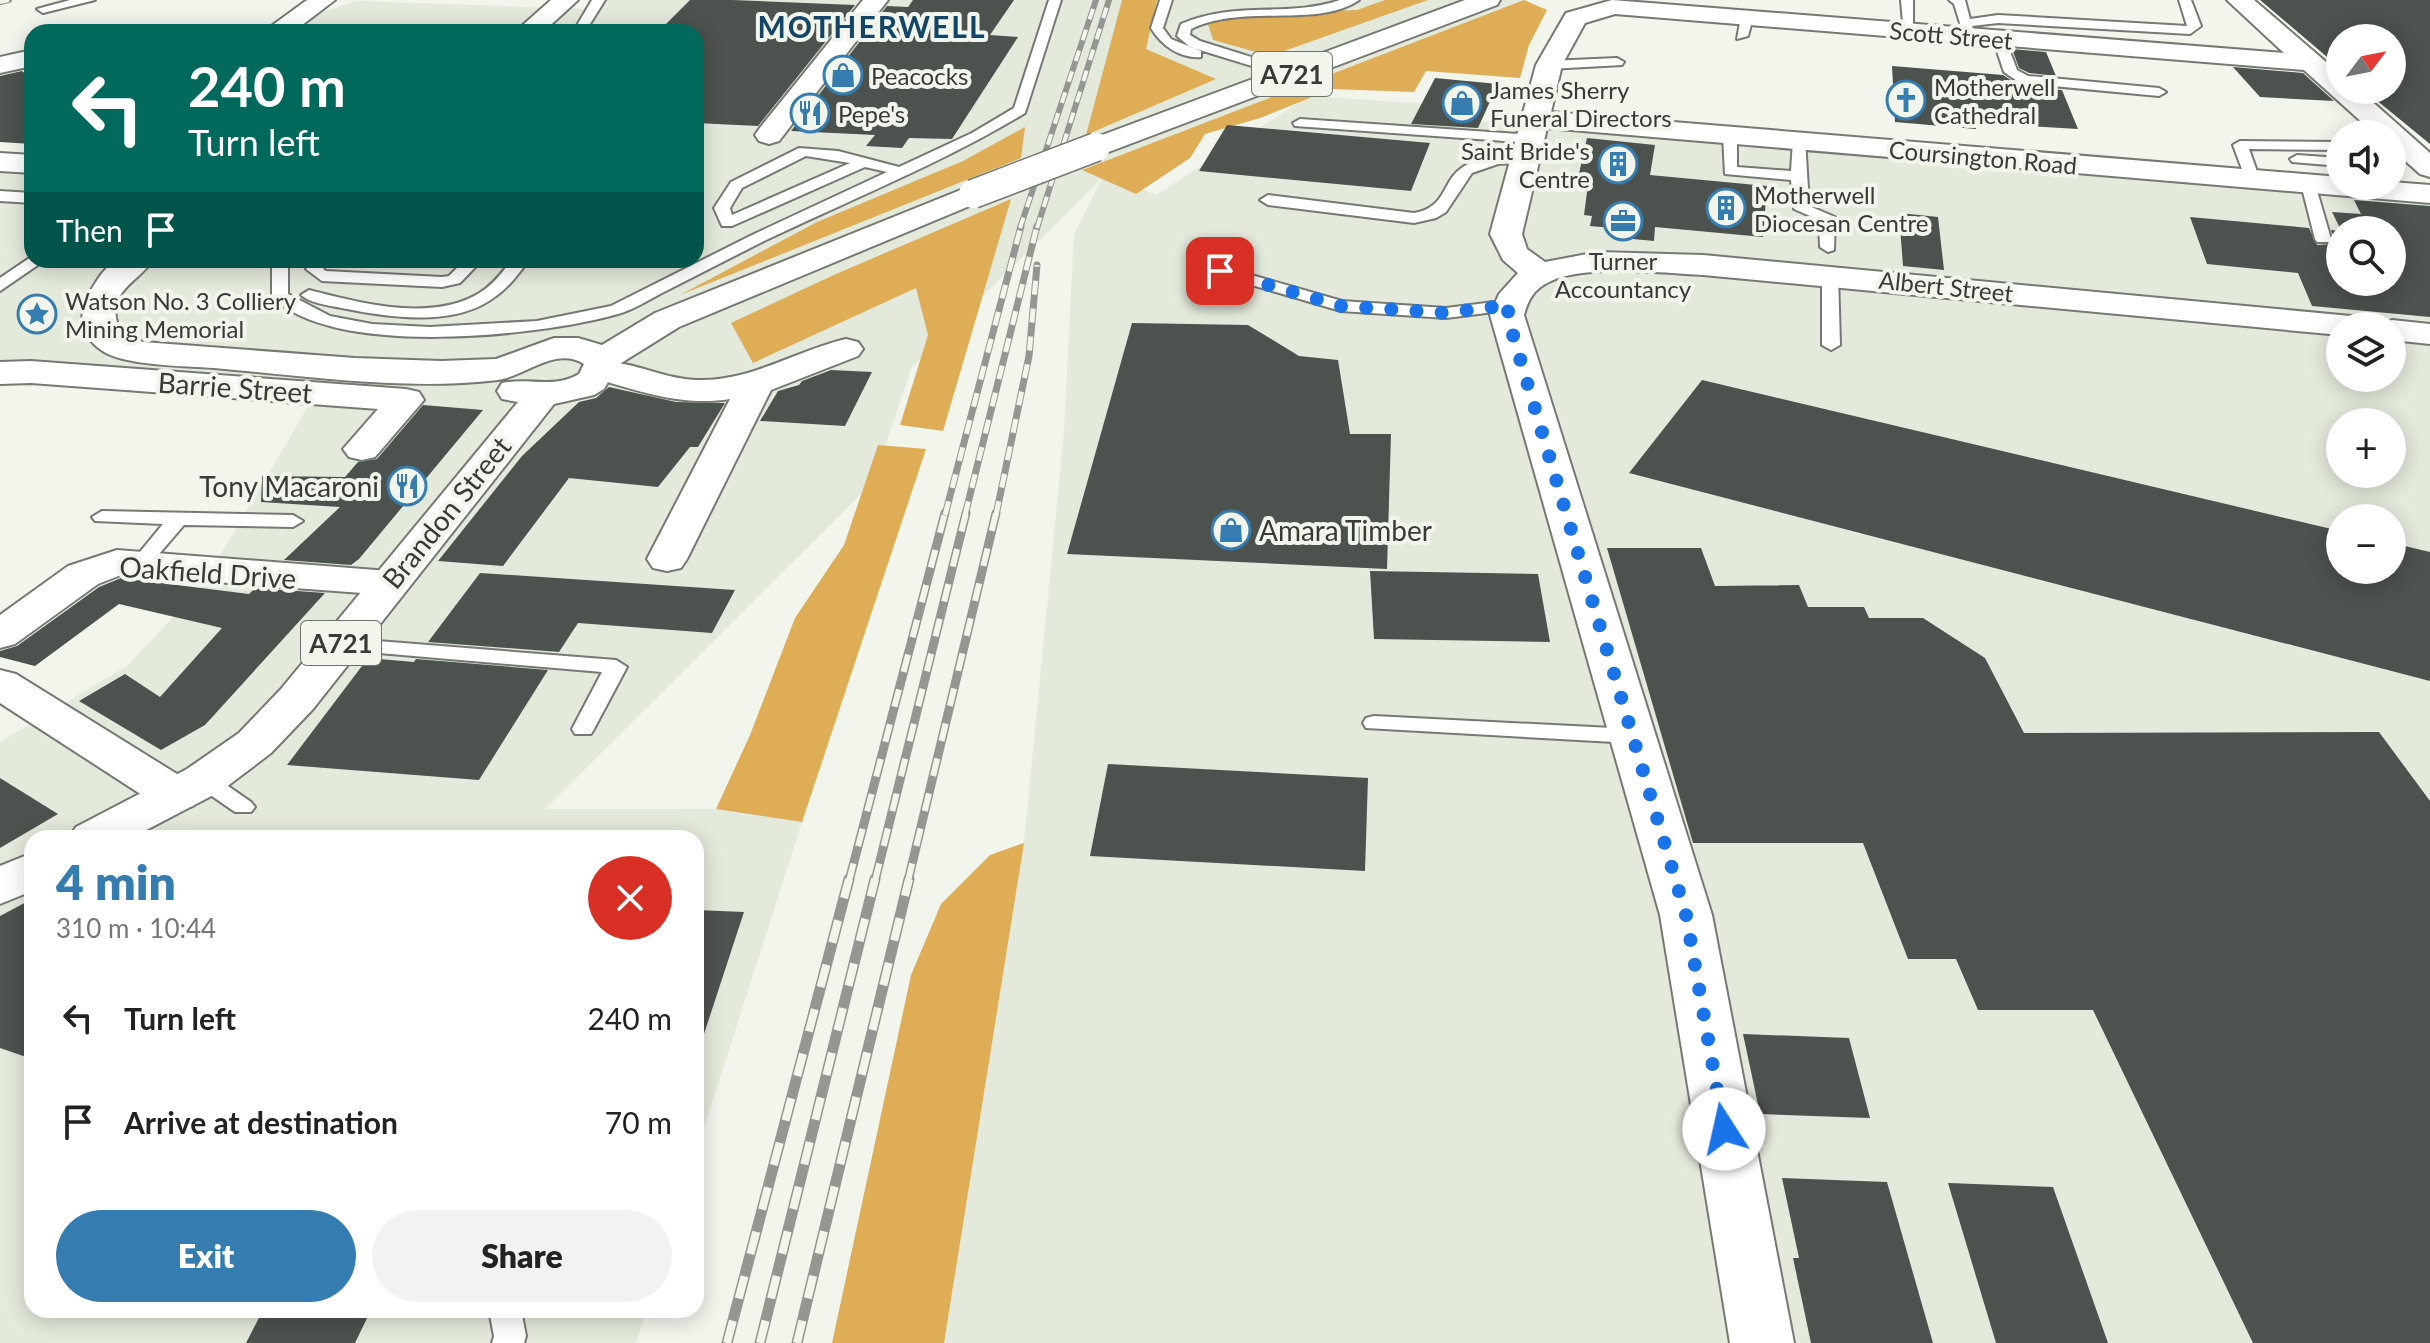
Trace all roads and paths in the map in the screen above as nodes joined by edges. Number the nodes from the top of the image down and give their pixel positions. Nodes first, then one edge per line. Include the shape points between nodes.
1 (89, 0) edge
2 (323, 0) edge
3 (566, 0) edge
4 (599, 0) edge
5 (876, 0) edge
6 (1055, 0) edge
7 (1166, 0) edge
8 (1353, 0) edge
9 (1488, 0) edge
10 (1907, 0) edge
11 (1955, 0) edge
12 (2185, 0) edge
13 (2239, 0) edge
14 (43, 9) dead end
15 (1909, 23) dead end
16 (288, 24) edge
17 (538, 24) edge
18 (583, 24) edge
19 (1968, 30) junction
20 (1999, 39) junction
21 (24, 60) edge
22 (1617, 62) dead end
23 (2313, 63) junction
24 (0, 65) edge
25 (1549, 65) junction
26 (2326, 75) edge
27 (1284, 77) junction
28 (2159, 92) dead end
29 (2358, 104) edge
30 (2376, 120) edge
31 (1300, 123) dead end
32 (769, 135) dead end
33 (1730, 135) junction
34 (1532, 139) junction
35 (1800, 141) junction
36 (2326, 146) edge
37 (2406, 147) edge
38 (865, 161) junction
39 (0, 162) edge
40 (2326, 163) edge
41 (24, 164) edge
42 (2249, 168) junction
43 (2430, 168) edge
44 (902, 172) junction
45 (1798, 176) junction
46 (2308, 184) junction
47 (2430, 194) edge
48 (0, 196) edge
49 (24, 198) edge
50 (1268, 200) dead end
51 (2323, 239) dead end
52 (1829, 261) junction
53 (704, 265) edge
54 (26, 268) edge
55 (126, 268) edge
56 (280, 268) edge
57 (315, 268) edge
58 (466, 268) edge
59 (514, 268) edge
60 (699, 268) edge
61 (1220, 271) dead end
62 (1542, 272) junction
63 (0, 286) edge
64 (446, 292) dead end
65 (309, 295) junction
66 (280, 296) junction
67 (1510, 305) junction
68 (667, 320) junction
69 (2326, 323) edge
70 (2406, 331) edge
71 (2430, 334) edge
72 (1831, 345) dead end
73 (550, 349) junction
74 (846, 349) dead end
75 (602, 365) junction
76 (505, 368) junction
77 (0, 373) edge
78 (757, 382) junction
79 (543, 395) junction
80 (362, 449) dead end
81 (102, 517) dead end
82 (178, 519) junction
83 (293, 521) dead end
84 (667, 559) dead end
85 (140, 564) junction
86 (389, 583) junction
87 (0, 635) edge
88 (340, 644) junction
89 (0, 683) edge
90 (1374, 723) dead end
91 (583, 729) dead end
92 (1632, 736) junction
93 (190, 787) junction
94 (243, 807) dead end
95 (108, 830) edge
96 (24, 874) edge
97 (0, 887) edge
98 (507, 1318) edge
99 (508, 1343) edge
100 (1762, 1343) edge

1 - 14 lane
2 - 16 street
3 - 17 street
4 - 18 lane
5 - 32 street
6 - 44 lane via 1020,110
7 - 27 lane via 1157,28 1166,42
8 - 27 lane via 1327,8 1248,6 1212,12 1185,27 1183,36 1195,44
9 - 27 street, A721
10 - 15 lane
11 - 19 lane
12 - 19 lane via 2195,26 2183,31 1998,19
13 - 23 street
19 - 20 street, Scott Street
19 - 25 street, Scott Street via 1744,26 1625,8 1575,18
20 - 23 street, Scott Street
20 - 28 lane via 2011,72 2025,80
21 - 24 street
22 - 25 lane
23 - 26 street
25 - 34 street
27 - 68 street, A721, bridge via 973,194
29 - 30 street
31 - 34 lane
33 - 34 street, Coursington Road
33 - 35 street, Coursington Road
33 - 45 lane via 1730,171
34 - 50 lane via 1467,170 1441,209 1431,215 1414,218
34 - 62 street via 1506,234 1509,249 1522,264
35 - 42 street, Coursington Road
35 - 45 lane
36 - 42 lane via 2240,145
37 - 43 street
38 - 38 lane via 823,180 727,223 722,208 736,185 804,151
38 - 44 lane
39 - 41 street
40 - 42 lane
42 - 46 street, Coursington Road
44 - 53 lane
45 - 52 lane via 1802,209 1827,217
46 - 47 street, Coursington Road
46 - 51 lane
48 - 49 lane
52 - 62 street, Albert Street via 1598,262
52 - 69 street, Albert Street
52 - 72 lane
54 - 63 lane
55 - 76 street, A721 via 98,305 101,329 114,344 140,352 412,371
56 - 66 lane
57 - 58 lane via 322,276 434,283 454,280
59 - 65 lane via 488,296 441,310 346,305
60 - 66 lane via 616,310 481,331 372,329 325,320
61 - 67 lane via 1341,306 1446,313
62 - 67 street via 1524,282
64 - 65 lane via 415,298
65 - 66 lane
67 - 92 street via 1507,315
68 - 73 street, A721
68 - 75 street, A721
70 - 71 street
73 - 75 street, A721 via 585,350
73 - 76 street, A721
74 - 78 street
75 - 78 street via 676,390
75 - 79 street, A721 via 584,385
76 - 79 street, A721 via 505,385
77 - 80 street, Barrie Street via 406,400
78 - 84 street
79 - 86 street, Brandon Street / A721
81 - 82 lane
82 - 83 lane
82 - 85 lane
85 - 86 street, Oakfield Drive
85 - 87 street, Oakfield Drive via 117,562 83,575
86 - 88 street, Brandon Street / A721
88 - 91 lane via 616,667
88 - 93 street, Brandon Street / A721 via 255,743
89 - 93 street
90 - 92 lane
92 - 100 street via 1686,915
93 - 94 lane
93 - 95 street, Brandon Street / A721
96 - 97 street
98 - 99 lane

